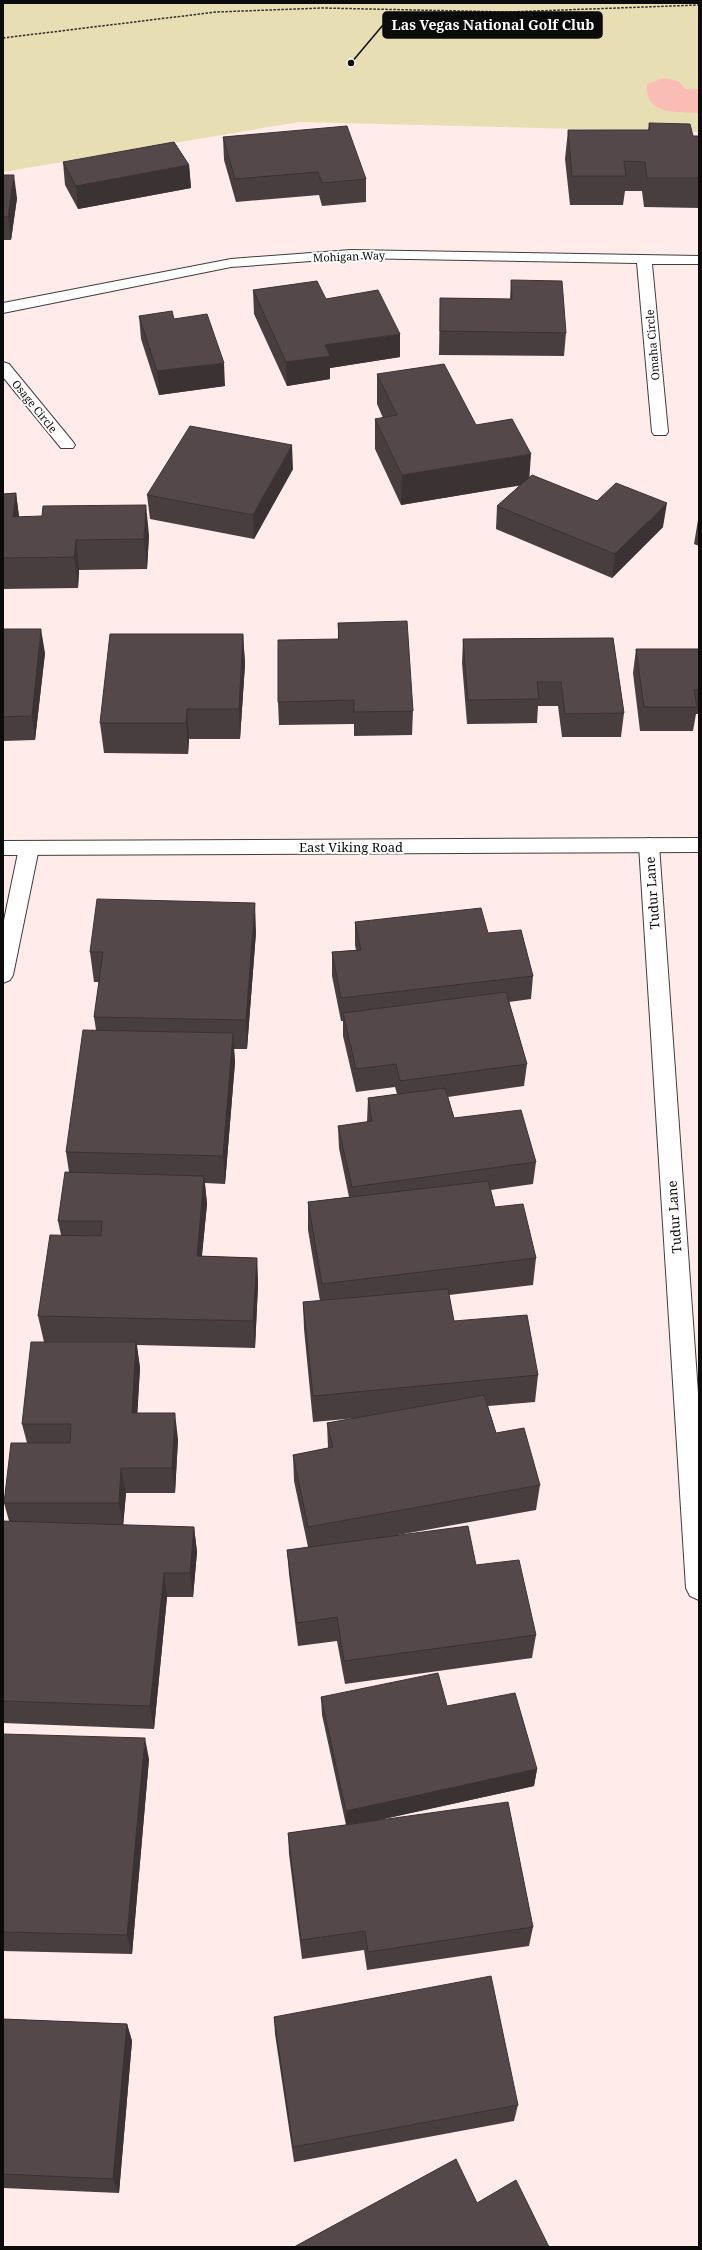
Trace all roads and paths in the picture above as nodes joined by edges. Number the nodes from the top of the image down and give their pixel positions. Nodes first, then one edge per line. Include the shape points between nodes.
1 (699, 6) edge
2 (3, 38) edge
3 (644, 259) junction
4 (699, 260) edge
5 (3, 308) edge
6 (3, 367) edge
7 (660, 432) dead end
8 (67, 446) dead end
9 (649, 845) junction
10 (699, 845) edge
11 (3, 848) edge
12 (29, 848) junction
13 (3, 975) edge
14 (699, 1588) edge

1 - 2 path via 508,12 323,8 224,12
3 - 4 street, Mohigan Way
3 - 5 street, Mohigan Way via 351,254 231,263
3 - 7 street, Omaha Circle
6 - 8 street, Osage Circle
9 - 10 street, East Viking Road
9 - 12 street, East Viking Road
9 - 14 street, Tudur Lane
11 - 12 street, East Viking Road
12 - 13 street

